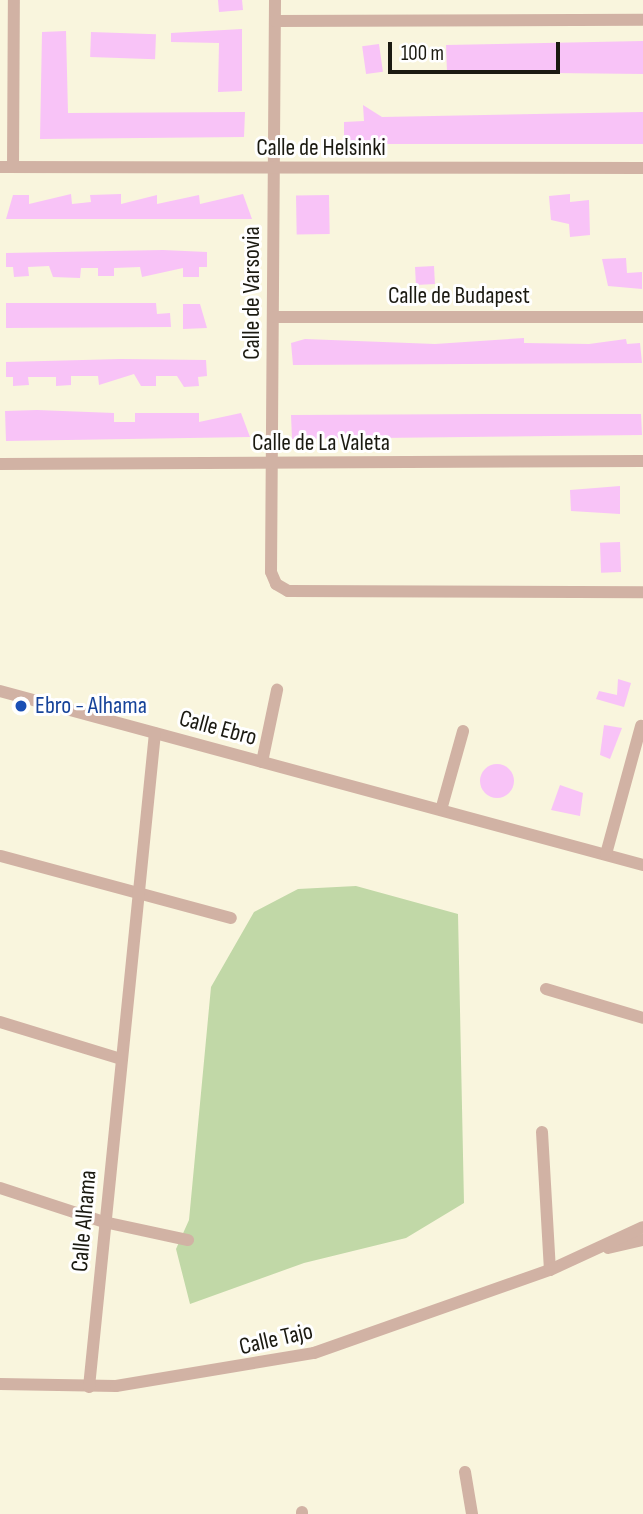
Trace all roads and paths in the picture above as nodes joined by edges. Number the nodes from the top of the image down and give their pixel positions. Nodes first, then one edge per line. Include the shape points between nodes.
1 (14, 0) edge
2 (275, 0) edge
3 (643, 20) edge
4 (275, 21) junction
5 (7, 167) edge
6 (643, 168) edge
7 (273, 169) junction
8 (274, 317) junction
9 (643, 317) edge
10 (643, 461) edge
11 (0, 464) edge
12 (272, 465) junction
13 (643, 592) edge
14 (277, 690) dead end
15 (0, 691) edge
16 (641, 726) dead end
17 (463, 731) dead end
18 (155, 733) junction
19 (262, 762) junction
20 (441, 810) junction
21 (606, 854) junction
22 (1, 856) edge
23 (642, 865) edge
24 (136, 894) junction
25 (231, 918) dead end
26 (546, 989) dead end
27 (643, 1018) edge
28 (0, 1021) edge
29 (121, 1059) junction
30 (542, 1132) dead end
31 (0, 1188) edge
32 (104, 1222) junction
33 (643, 1227) edge
34 (188, 1240) dead end
35 (643, 1240) edge
36 (591, 1252) junction
37 (550, 1270) junction
38 (0, 1384) edge
39 (89, 1387) junction
40 (465, 1472) dead end
41 (472, 1514) edge

1 - 5 street
2 - 4 street, Calle de Varsovia
3 - 4 street
4 - 7 street, Calle de Varsovia
5 - 7 street, Calle de Helsinki
6 - 7 street, Calle de Helsinki
7 - 8 street, Calle de Varsovia
8 - 9 street, Calle de Budapest
8 - 12 street, Calle de Varsovia
10 - 12 street, Calle de La Valeta
11 - 12 street, Calle de La Valeta
12 - 13 street, Calle de Varsovia via 276,584 288,592
14 - 19 street, Calle Ebro
15 - 18 street, Calle Ebro
16 - 21 street
17 - 20 street
18 - 19 street, Calle Ebro
18 - 24 street, Calle Alhama
19 - 20 street, Calle Ebro
20 - 21 street, Calle Ebro
21 - 23 street, Calle Ebro
22 - 24 street
24 - 25 street
24 - 29 street, Calle Alhama
26 - 27 street
28 - 29 street
29 - 32 street, Calle Alhama
30 - 37 street
31 - 32 street
32 - 34 street
32 - 39 street, Calle Alhama
33 - 36 street, Calle Tajo
35 - 36 street, Calle Tajo
36 - 37 street, Calle Tajo
37 - 39 street, Calle Tajo via 314,1353 222,1373
38 - 39 street, Calle Tajo
40 - 41 street

